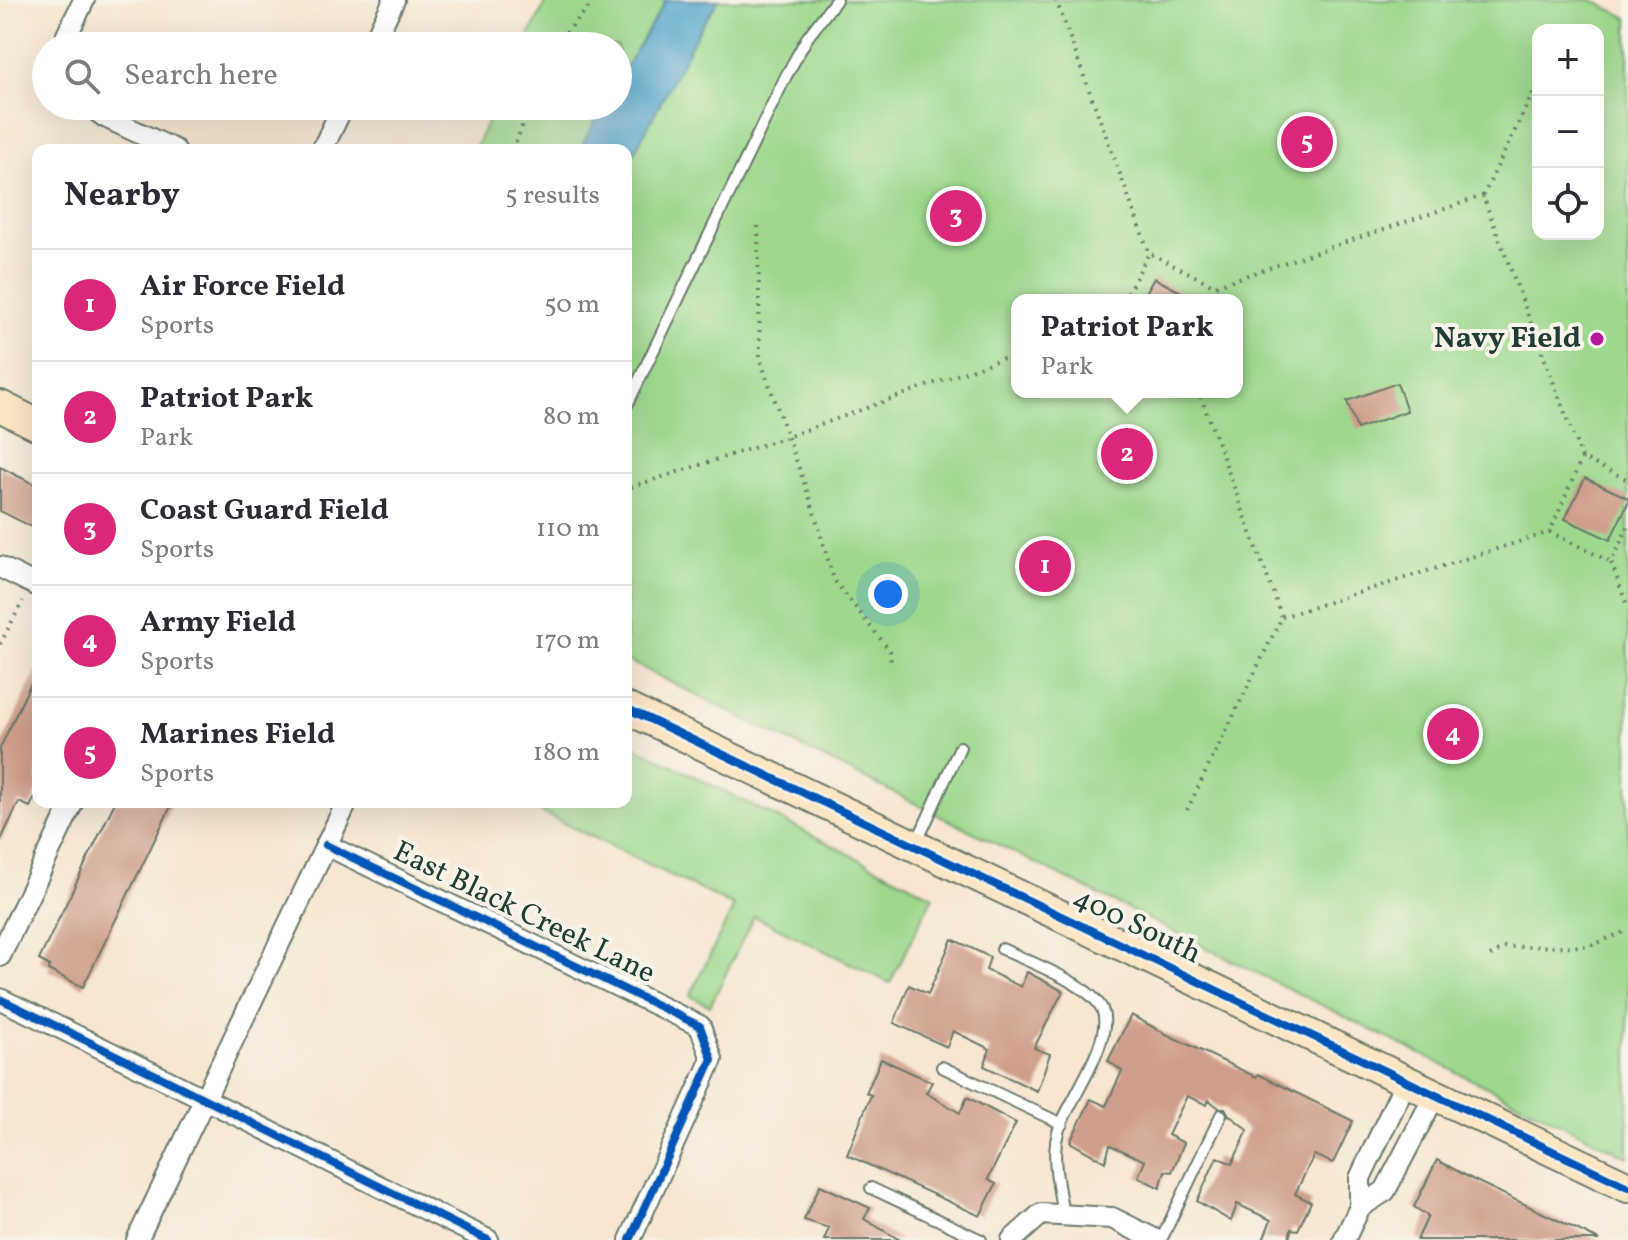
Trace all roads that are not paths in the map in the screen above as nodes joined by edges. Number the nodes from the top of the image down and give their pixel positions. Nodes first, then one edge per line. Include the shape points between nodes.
1 (84, 0) edge
2 (394, 0) edge
3 (836, 0) edge
4 (68, 32) edge
5 (379, 32) edge
6 (111, 120) edge
7 (336, 120) edge
8 (162, 144) edge
9 (325, 144) edge
10 (632, 395) edge
11 (0, 406) edge
12 (32, 422) edge
13 (0, 567) edge
14 (31, 592) edge
15 (632, 711) edge
16 (960, 747) dead end
17 (70, 808) edge
18 (344, 808) edge
19 (326, 845) junction
20 (915, 846) junction
21 (1002, 949) dead end
22 (0, 956) edge
23 (0, 999) edge
24 (942, 1067) dead end
25 (1406, 1081) junction
26 (1435, 1095) junction
27 (205, 1100) junction
28 (1221, 1115) dead end
29 (1062, 1124) junction
30 (1628, 1187) edge
31 (871, 1188) dead end
32 (1360, 1207) junction
33 (1063, 1215) junction
34 (137, 1240) edge
35 (488, 1240) edge
36 (630, 1240) edge
37 (981, 1240) edge
38 (1012, 1240) edge
39 (1159, 1240) edge
40 (1344, 1240) edge

1 - 4 street
2 - 5 street
3 - 10 lane via 786,76
6 - 8 street
7 - 9 street
11 - 12 street
13 - 14 street
15 - 20 street, 400 South
16 - 20 lane
17 - 22 street
18 - 19 street
19 - 27 street
19 - 36 street, East Black Creek Lane via 700,1026 712,1059
20 - 25 street, 400 South
21 - 29 lane via 1087,991 1102,1009 1106,1031
23 - 27 street
24 - 29 lane
25 - 26 street, 400 South
25 - 32 street via 1360,1178
26 - 30 street, 400 South
26 - 32 street via 1385,1191
27 - 34 street
27 - 35 street
28 - 39 lane
29 - 33 lane via 1055,1155
31 - 37 lane
32 - 40 street
33 - 38 street via 1041,1214
33 - 39 street via 1112,1218

